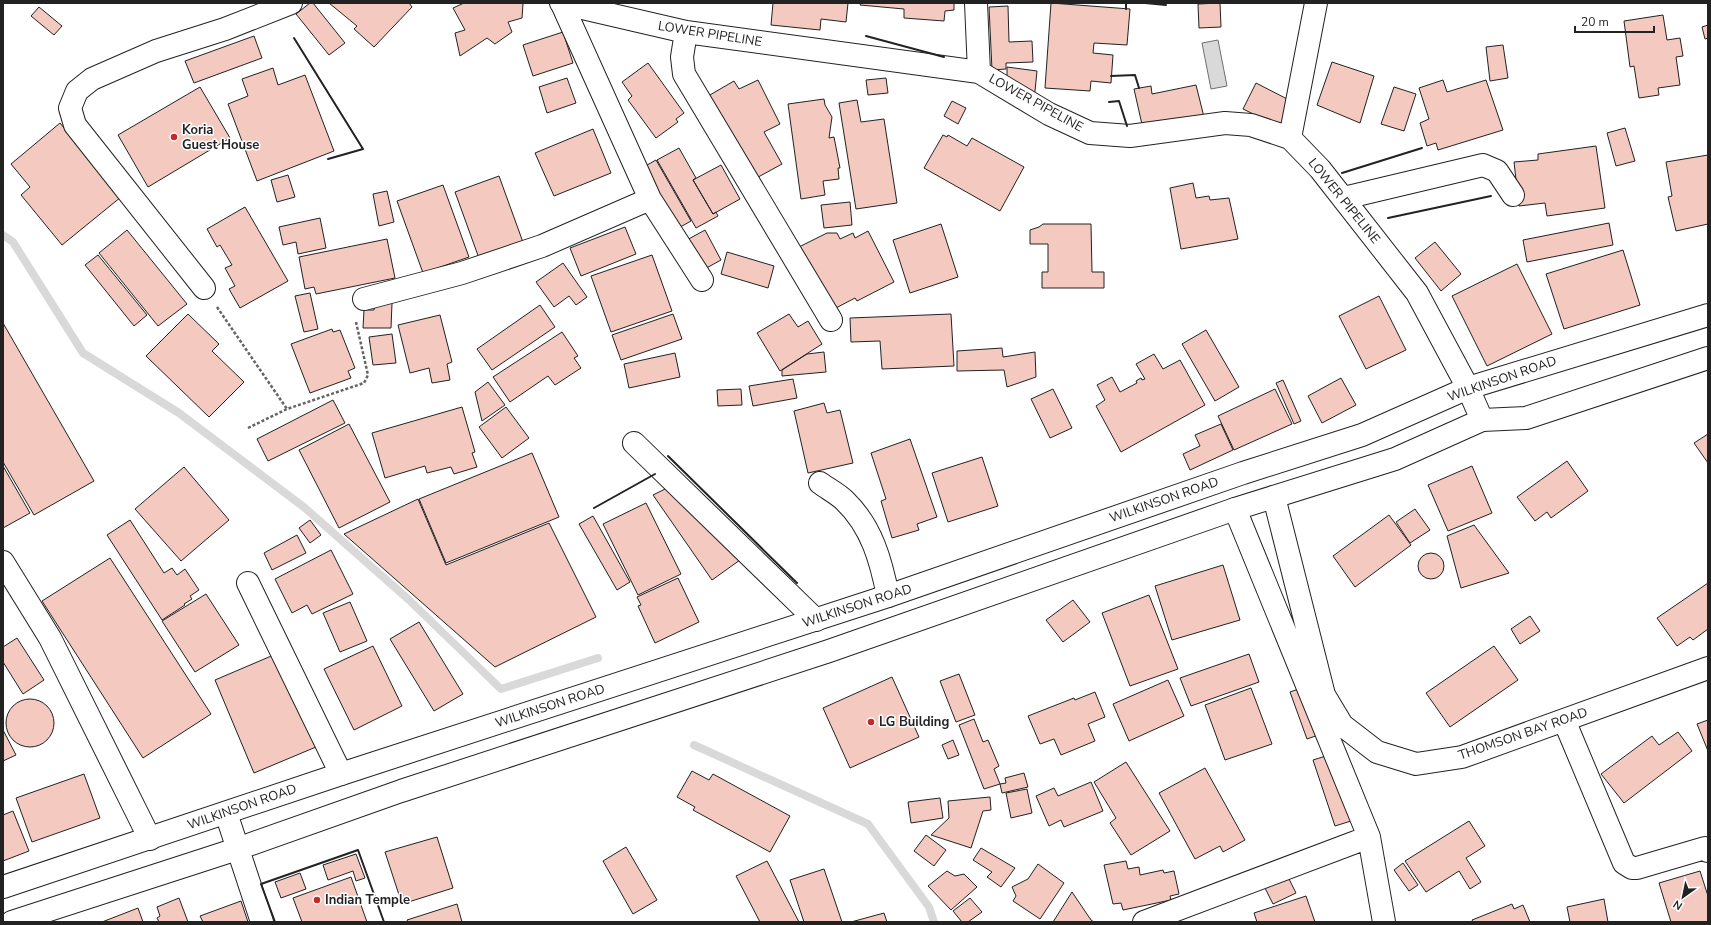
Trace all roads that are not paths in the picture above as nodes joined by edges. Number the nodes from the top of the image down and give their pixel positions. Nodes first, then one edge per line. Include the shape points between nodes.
1 (291, 3) edge
2 (562, 3) edge
3 (976, 3) edge
4 (1316, 3) edge
5 (686, 32) junction
6 (979, 72) junction
7 (1290, 138) junction
8 (1513, 195) dead end
9 (1344, 198) junction
10 (650, 199) junction
11 (702, 280) dead end
12 (204, 288) road end
13 (364, 299) road end
14 (1708, 315) edge
15 (831, 320) dead end
16 (1708, 358) edge
17 (1468, 388) junction
18 (1482, 420) junction
19 (634, 443) dead end
20 (820, 483) dead end
21 (1274, 497) junction
22 (1235, 509) junction
23 (3, 562) edge
24 (248, 583) dead end
25 (888, 596) junction
26 (816, 620) junction
27 (1708, 668) edge
28 (1564, 720) junction
29 (341, 774) junction
30 (226, 813) junction
31 (1369, 837) junction
32 (150, 838) junction
33 (237, 849) junction
34 (1708, 851) edge
35 (3, 887) edge
36 (12, 922) edge
37 (262, 922) edge
38 (1144, 922) edge
39 (1384, 922) edge

1 - 12 street via 225,30 156,51 92,79 77,91 70,108 75,125
2 - 5 street, LOWER PIPELINE
2 - 10 street
3 - 6 street
4 - 7 street
5 - 6 street, LOWER PIPELINE
5 - 15 street via 682,57 684,74
6 - 7 street, LOWER PIPELINE via 1050,114 1090,133 1130,136 1225,123 1251,125
7 - 9 street, LOWER PIPELINE
8 - 9 street via 1497,171 1483,165
9 - 17 street, LOWER PIPELINE via 1418,293
10 - 11 street
10 - 13 street via 542,246 462,273
14 - 17 street, WILKINSON ROAD
16 - 18 street via 1526,418
17 - 18 street, LOWER PIPELINE
17 - 25 street, WILKINSON ROAD via 1362,436 1243,473
18 - 21 street via 1394,459
19 - 26 street
20 - 25 street via 845,501 866,527 880,559
21 - 22 street
21 - 28 street, THOMSON BAY ROAD via 1324,695 1342,725 1377,752 1416,764 1462,757
22 - 31 street
22 - 33 street via 829,651 401,791
23 - 32 street via 50,638
24 - 29 street
25 - 26 street, WILKINSON ROAD
26 - 29 street, WILKINSON ROAD
27 - 28 street, THOMSON BAY ROAD
28 - 34 street via 1624,864 1637,868 1705,848
29 - 30 street, WILKINSON ROAD
30 - 32 street, WILKINSON ROAD
30 - 33 street
31 - 38 street
31 - 39 street
32 - 35 street, WILKINSON ROAD
33 - 36 street
33 - 37 street

